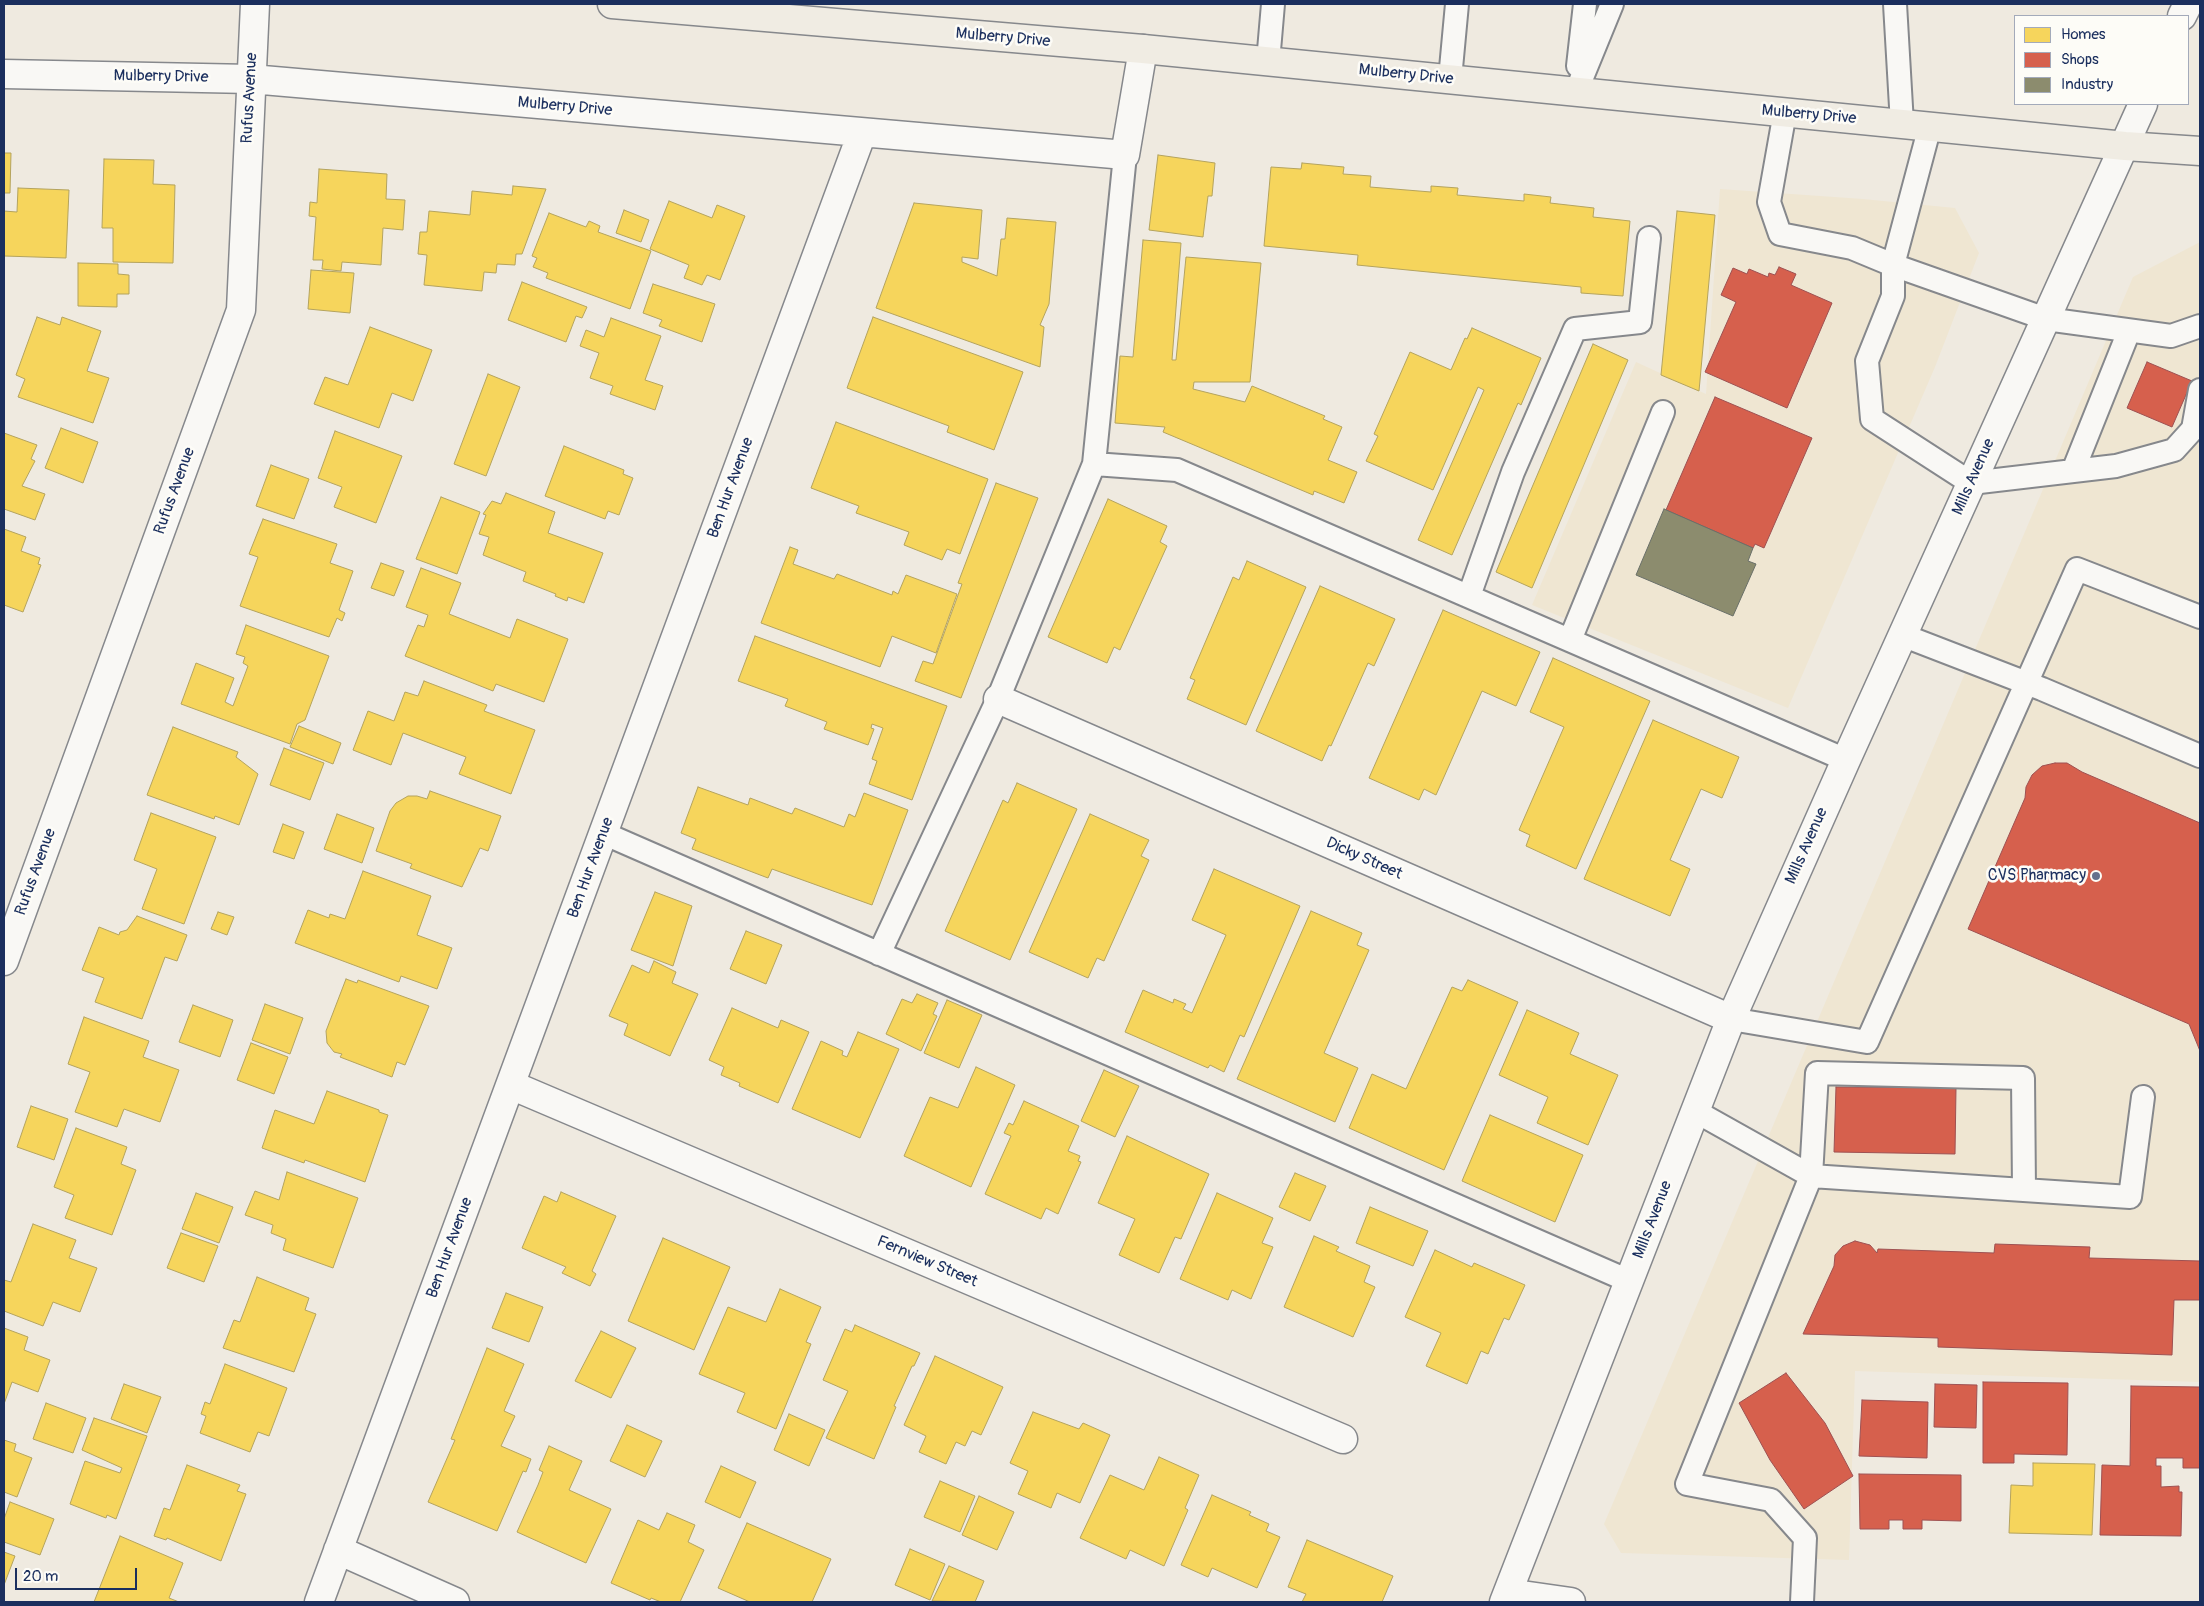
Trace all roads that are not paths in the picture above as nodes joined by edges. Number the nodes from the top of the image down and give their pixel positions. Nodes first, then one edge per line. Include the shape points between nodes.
1 (255, 4) edge
2 (612, 4) edge
3 (1273, 4) edge
4 (1457, 4) edge
5 (1585, 4) edge
6 (1612, 4) edge
7 (1895, 4) edge
8 (701, 8) edge
9 (1142, 49) junction
10 (1268, 62) junction
11 (4, 74) edge
12 (251, 79) junction
13 (1450, 79) junction
14 (1576, 92) junction
15 (2144, 105) edge
16 (1785, 112) junction
17 (1902, 124) junction
18 (1930, 126) junction
19 (862, 133) junction
20 (2125, 146) junction
21 (2200, 151) edge
22 (1125, 155) junction
23 (1649, 238) dead end
24 (1893, 265) junction
25 (2046, 320) junction
26 (2200, 326) edge
27 (2129, 331) junction
28 (2200, 390) edge
29 (1663, 412) dead end
30 (1094, 464) junction
31 (2073, 471) junction
32 (1971, 483) junction
33 (1469, 596) junction
34 (2200, 617) edge
35 (1902, 635) junction
36 (1570, 640) junction
37 (2028, 684) junction
38 (998, 699) junction
39 (2200, 756) edge
40 (1846, 760) junction
41 (603, 833) junction
42 (879, 954) junction
43 (4, 961) edge
44 (1731, 1019) junction
45 (511, 1085) junction
46 (2143, 1096) dead end
47 (1696, 1111) junction
48 (1811, 1176) junction
49 (2024, 1190) junction
50 (1629, 1281) junction
51 (1343, 1439) dead end
52 (338, 1550) junction
53 (1506, 1598) edge
54 (319, 1602) edge
55 (455, 1602) edge
56 (1571, 1602) edge
57 (1802, 1602) edge

1 - 12 street, Rufus Avenue
2 - 8 main road, Mulberry Drive
3 - 10 lane
4 - 13 lane
5 - 14 lane
6 - 14 lane
7 - 17 lane
8 - 9 main road, Mulberry Drive
9 - 10 main road, Mulberry Drive
9 - 22 street
10 - 13 main road, Mulberry Drive
11 - 12 street, Mulberry Drive
12 - 19 street, Mulberry Drive
12 - 43 street, Rufus Avenue via 241,310
13 - 14 main road, Mulberry Drive
14 - 16 main road, Mulberry Drive
15 - 20 street, Mills Avenue
16 - 17 main road, Mulberry Drive
16 - 24 lane via 1769,202 1780,234 1852,248
17 - 18 main road, Mulberry Drive
18 - 20 main road, Mulberry Drive
18 - 24 lane
19 - 22 street, Mulberry Drive
19 - 41 street, Ben Hur Avenue
20 - 21 main road, Mulberry Drive
20 - 25 street, Mills Avenue
22 - 30 lane
23 - 33 lane via 1640,322 1575,329 1513,472
24 - 25 lane
24 - 32 lane via 1892,296 1867,361 1872,419
25 - 27 lane
25 - 32 street, Mills Avenue
26 - 27 lane via 2170,336
27 - 31 lane
28 - 31 lane via 2193,429 2174,450 2116,466
29 - 36 lane
30 - 33 lane via 1177,470
30 - 38 lane
31 - 32 lane
32 - 35 street, Mills Avenue
33 - 36 lane
34 - 37 lane via 2077,569
35 - 37 lane
35 - 40 street, Mills Avenue
36 - 40 lane
37 - 39 lane
37 - 44 lane via 1867,1042
38 - 42 lane
38 - 44 street, Dicky Street
40 - 44 street, Mills Avenue
41 - 42 lane
41 - 45 street, Ben Hur Avenue
42 - 50 lane
44 - 47 street, Mills Avenue
45 - 51 street, Fernview Street
45 - 52 street, Ben Hur Avenue
46 - 49 lane via 2130,1197
47 - 48 lane
47 - 50 street, Mills Avenue
48 - 49 lane
48 - 49 lane via 1817,1073 2022,1078
48 - 57 lane via 1687,1484 1771,1500 1805,1538
50 - 53 street, Mills Avenue
52 - 54 street, Ben Hur Avenue
52 - 55 street
53 - 56 street

